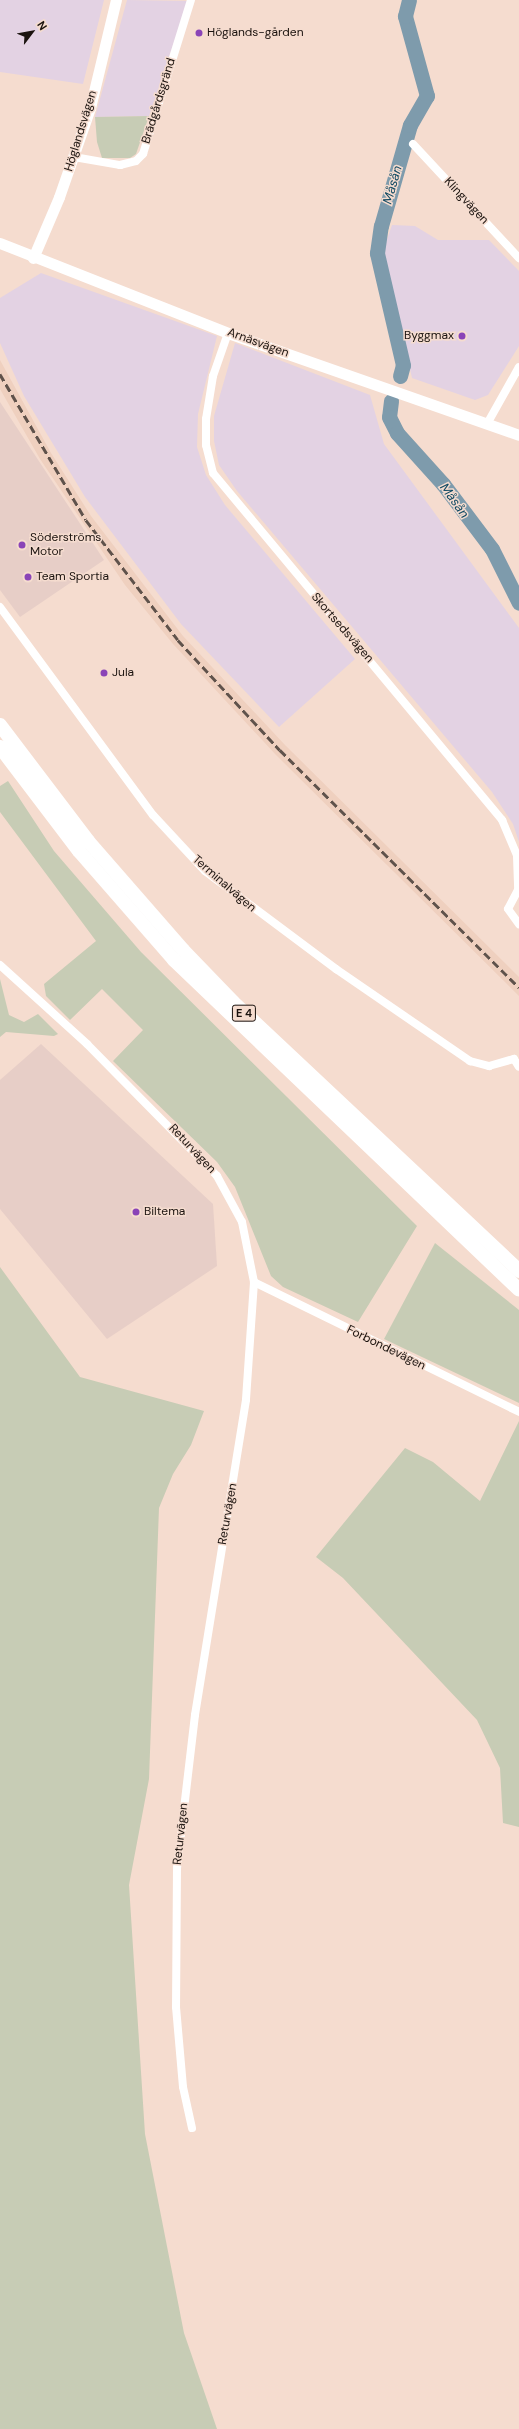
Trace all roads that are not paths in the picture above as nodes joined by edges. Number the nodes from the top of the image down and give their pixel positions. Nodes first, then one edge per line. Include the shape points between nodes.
1 (116, 0) edge
2 (191, 0) edge
3 (413, 144) dead end
4 (74, 157) junction
5 (0, 243) edge
6 (33, 258) junction
7 (519, 258) edge
8 (228, 333) junction
9 (519, 367) edge
10 (487, 424) junction
11 (519, 435) edge
12 (0, 607) edge
13 (0, 725) edge
14 (0, 747) edge
15 (519, 924) edge
16 (0, 964) edge
17 (519, 1067) edge
18 (519, 1271) edge
19 (254, 1282) junction
20 (519, 1290) edge
21 (519, 1412) edge
22 (192, 2128) dead end

1 - 4 street, Höglandsvägen via 90,108
2 - 4 street, Brädgårdsgränd via 143,154 136,161 120,165 87,162
3 - 7 street, Klingvägen
4 - 6 street, Höglandsvägen
5 - 6 street, Arnäsvägen
6 - 8 street, Arnäsvägen
8 - 10 street, Arnäsvägen
8 - 15 street, Skortsedsvägen via 213,376 206,419 206,445 213,473 502,820 512,838 519,877 515,901 508,909
9 - 10 street
10 - 11 street, Arnäsvägen
12 - 17 street, Terminalvägen via 149,810 206,871 312,952 470,1061 489,1066 514,1059
13 - 18 highway, E 4 via 88,841 183,950 233,1002
14 - 20 highway, E 4 via 79,851 174,960
16 - 19 street, Returvägen via 87,1044 217,1176 242,1222
19 - 21 street, Forbondevägen
19 - 22 street, Returvägen via 246,1400 195,1715 177,1868 176,2007 183,2087

